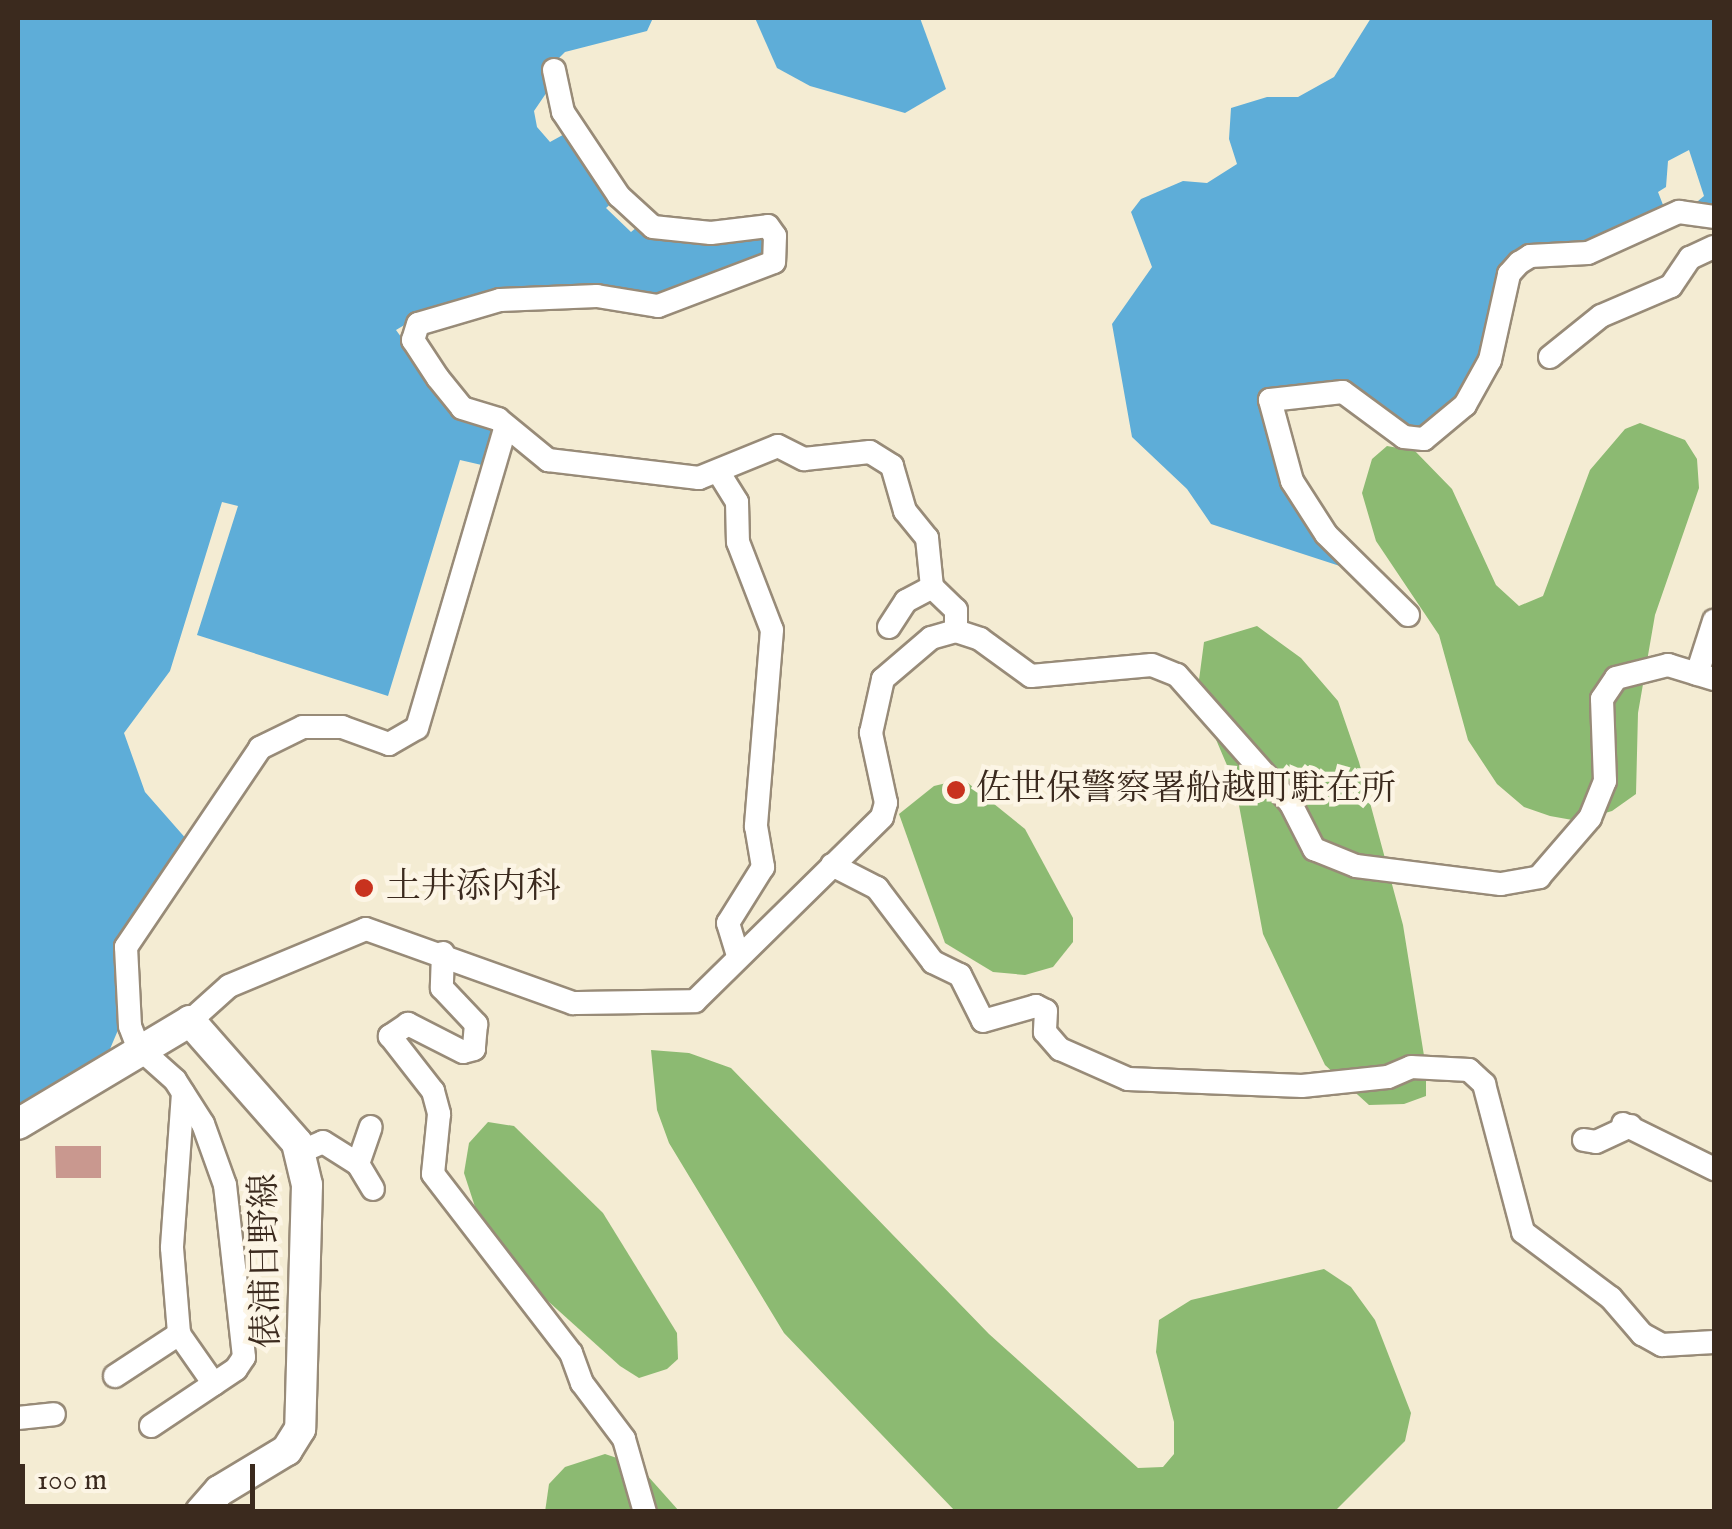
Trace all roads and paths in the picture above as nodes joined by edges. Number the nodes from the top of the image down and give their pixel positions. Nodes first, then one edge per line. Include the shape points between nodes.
1 (554, 70) dead end
2 (1714, 218) edge
3 (1714, 247) edge
4 (1550, 357) dead end
5 (505, 429) junction
6 (719, 473) junction
7 (932, 587) junction
8 (1408, 615) dead end
9 (1714, 621) edge
10 (889, 627) dead end
11 (956, 631) junction
12 (1706, 676) edge
13 (832, 864) junction
14 (443, 953) junction
15 (737, 953) junction
16 (438, 1019) dead end
17 (190, 1021) junction
18 (452, 1046) junction
19 (138, 1047) junction
20 (183, 1092) junction
21 (18, 1124) edge
22 (371, 1128) dead end
23 (1584, 1140) dead end
24 (300, 1152) junction
25 (358, 1164) junction
26 (1714, 1169) edge
27 (373, 1189) dead end
28 (179, 1334) junction
29 (1714, 1342) edge
30 (115, 1376) dead end
31 (214, 1384) junction
32 (54, 1414) dead end
33 (18, 1418) edge
34 (151, 1426) dead end
35 (201, 1512) edge
36 (645, 1512) edge

1 - 5 street via 563,112 619,196 652,227 711,233 768,226 775,236 774,262 658,306 597,296 500,300 418,324 413,340 462,408 498,419
2 - 8 street via 1678,212 1588,253 1530,256 1518,263 1509,274 1490,360 1466,404 1443,430 1424,439 1404,438 1343,392 1270,400 1292,482 1326,534 1381,581
3 - 4 street via 1690,258 1672,286 1601,316
5 - 6 street via 548,460 699,478
5 - 19 street via 417,728 388,744 342,727 304,728 260,748 126,947 130,1026
6 - 7 street via 778,446 804,459 870,452 892,466 904,511 926,538
6 - 15 street via 737,502 738,542 772,630 756,826 764,867 728,923
7 - 10 street via 906,601
7 - 11 street via 956,610
9 - 12 street
11 - 12 street via 1031,676 1152,665 1177,675 1291,804 1314,849 1356,866 1501,884 1539,877 1590,818 1605,780 1602,699 1616,678 1668,665
11 - 13 street via 932,638 883,679 871,733 886,802 872,831
13 - 15 street
13 - 29 street via 877,888 932,962 960,975 983,1021 1036,1006 1046,1011 1045,1032 1060,1049 1128,1079 1302,1086 1388,1077 1411,1067 1469,1070 1484,1084 1523,1232 1611,1298 1642,1334 1662,1345
14 - 15 street via 598,1007 695,1001
14 - 17 street via 366,928 229,986
14 - 18 street via 442,988 476,1024 479,1040 474,1049
16 - 18 street
17 - 19 main road
17 - 24 main road, 俵浦日野線 via 281,1119
18 - 36 street via 408,1024 390,1036 433,1091 439,1114 433,1174 570,1353 582,1382 624,1439
19 - 20 street
19 - 21 main road
20 - 28 street via 172,1248
20 - 31 street via 209,1139 232,1225 244,1357
22 - 25 street
23 - 26 street via 1596,1142 1626,1125
24 - 25 street via 323,1142
24 - 35 main road, 俵浦日野線 via 308,1185 308,1330 300,1429 287,1450 219,1490
25 - 27 street
28 - 30 street
28 - 31 street
31 - 34 street
32 - 33 street

